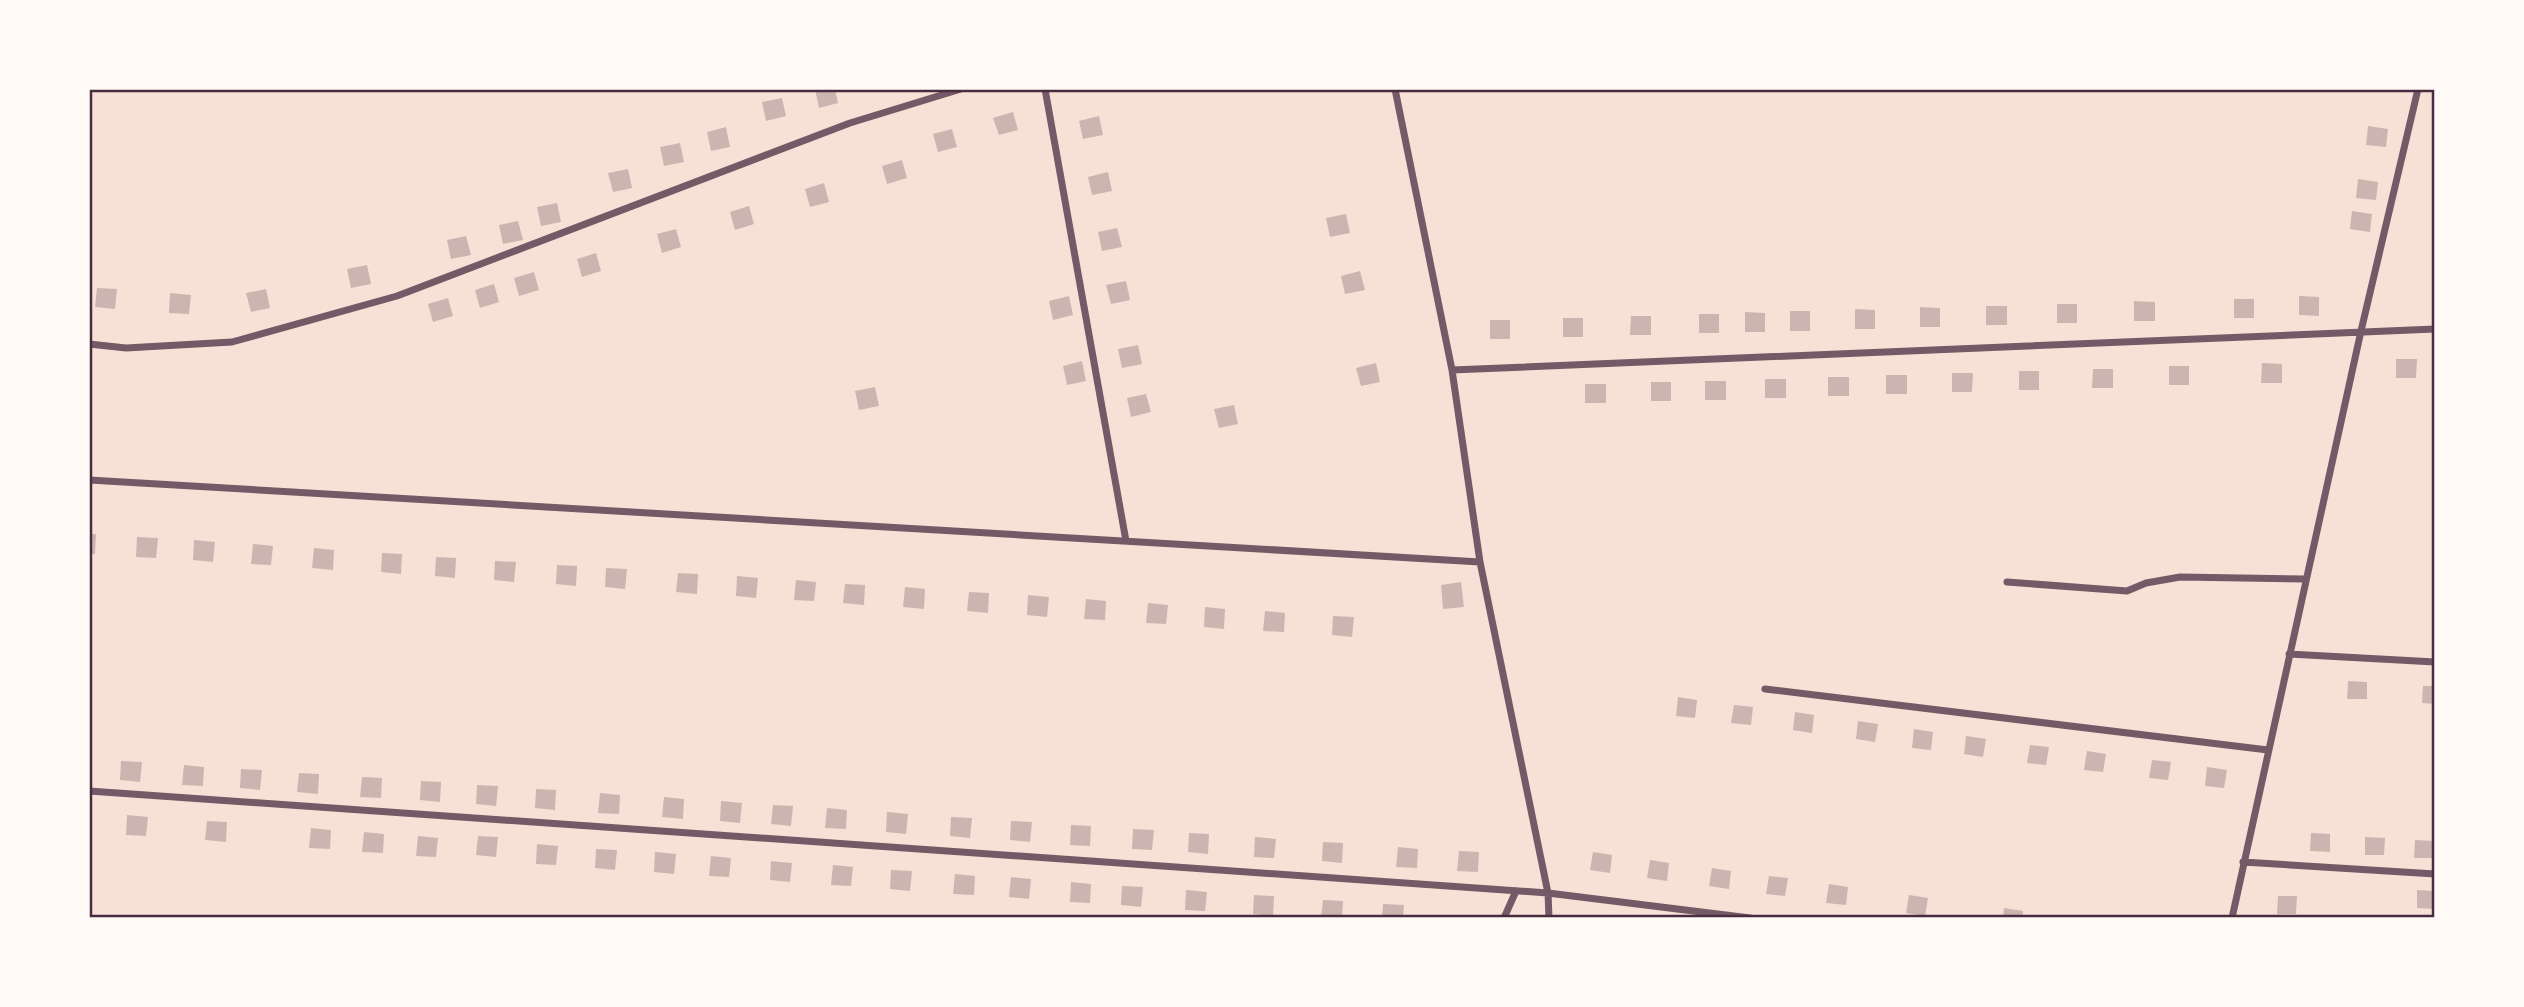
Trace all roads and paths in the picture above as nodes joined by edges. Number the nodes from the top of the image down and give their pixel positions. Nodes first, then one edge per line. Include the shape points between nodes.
1 (961, 89) edge
2 (1045, 89) edge
3 (1395, 89) edge
4 (2418, 89) edge
5 (2435, 329) edge
6 (2361, 331) junction
7 (89, 344) edge
8 (1452, 370) junction
9 (89, 480) edge
10 (1126, 541) junction
11 (1480, 562) junction
12 (2306, 579) junction
13 (2007, 582) dead end
14 (2289, 654) junction
15 (2435, 662) edge
16 (1765, 689) dead end
17 (2268, 750) junction
18 (89, 791) edge
19 (2243, 862) junction
20 (2435, 874) edge
21 (1516, 891) junction
22 (1548, 893) junction
23 (1504, 918) edge
24 (1549, 918) edge
25 (1750, 918) edge
26 (2232, 918) edge

1 - 7 street via 850,122 385,299 232,342 126,348
2 - 10 street
3 - 8 street
4 - 6 street
5 - 6 street
6 - 8 street
6 - 12 street
8 - 11 street
9 - 10 street
10 - 11 street
11 - 22 street
12 - 13 street via 2180,577 2127,590
12 - 14 street
14 - 15 street
14 - 17 street
16 - 17 street
17 - 19 street
18 - 21 street
19 - 20 street
19 - 26 street
21 - 22 street
21 - 23 street
22 - 24 street
22 - 25 street

